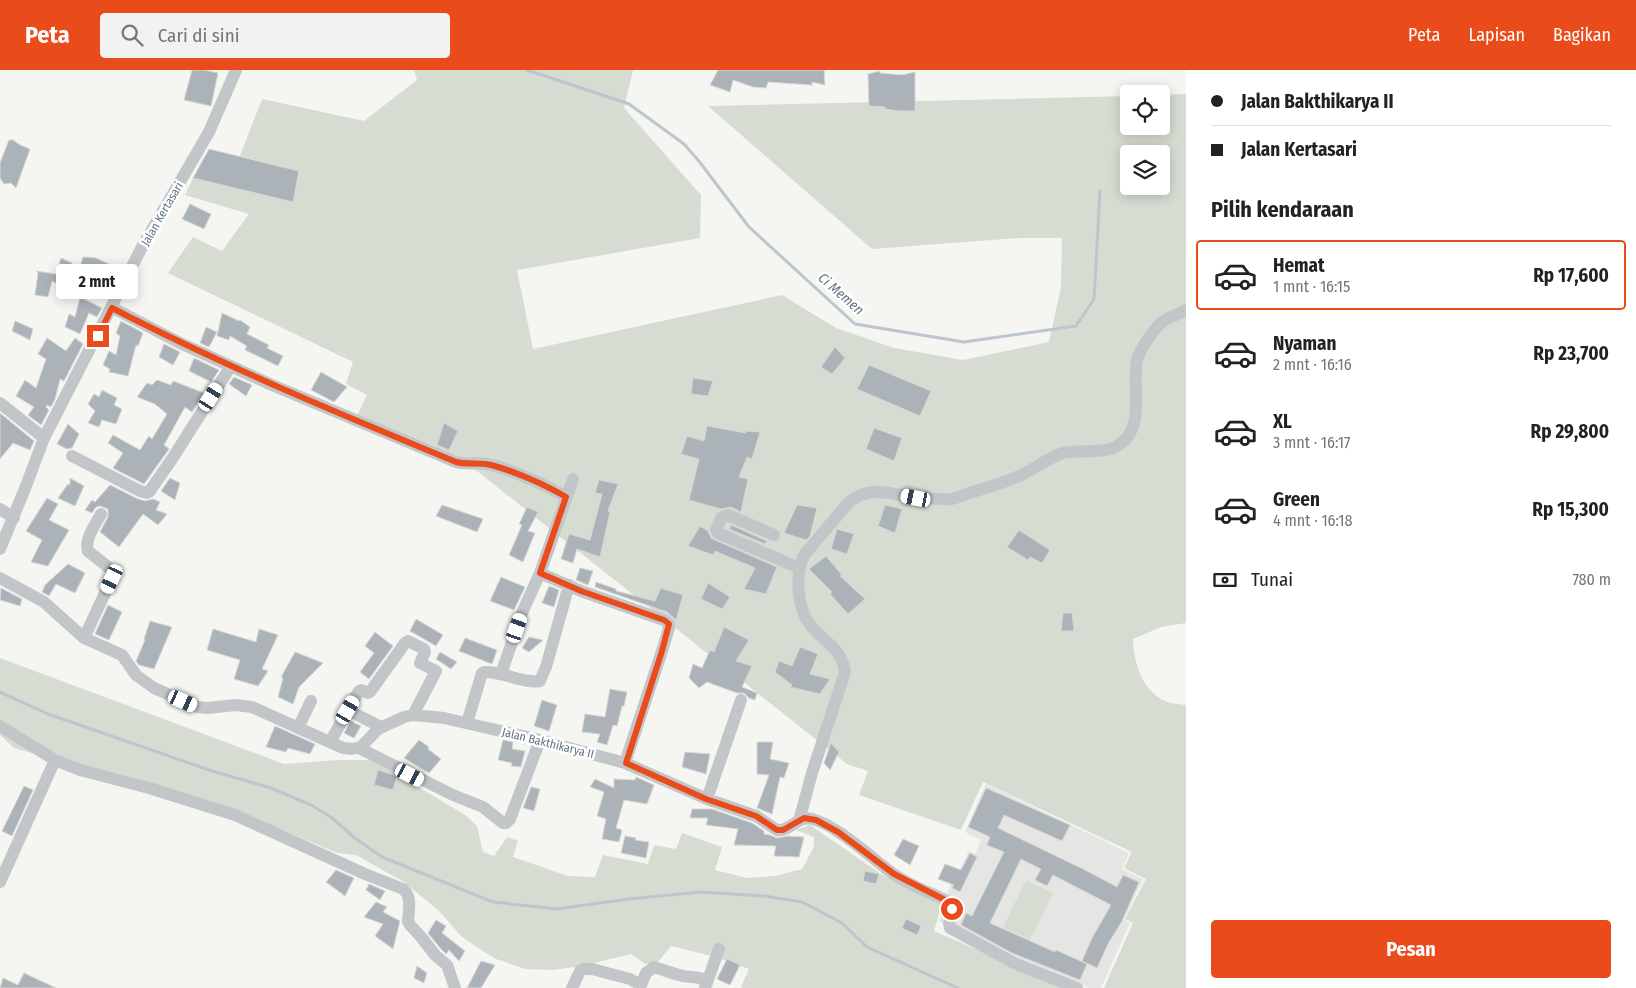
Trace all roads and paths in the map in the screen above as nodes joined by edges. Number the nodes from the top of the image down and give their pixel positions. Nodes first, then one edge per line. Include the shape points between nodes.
1 (236, 70) edge
2 (112, 308) junction
3 (1186, 310) edge
4 (230, 366) junction
5 (0, 403) edge
6 (44, 438) junction
7 (72, 456) dead end
8 (573, 478) dead end
9 (566, 497) junction
10 (0, 509) edge
11 (101, 514) dead end
12 (14, 518) junction
13 (774, 535) dead end
14 (0, 550) edge
15 (799, 568) junction
16 (540, 573) junction
17 (0, 578) edge
18 (569, 585) junction
19 (84, 638) junction
20 (501, 674) junction
21 (741, 700) dead end
22 (311, 701) dead end
23 (348, 710) junction
24 (413, 715) junction
25 (467, 723) junction
26 (0, 726) edge
27 (381, 727) junction
28 (298, 728) junction
29 (540, 740) junction
30 (330, 742) junction
31 (359, 748) junction
32 (55, 760) junction
33 (626, 763) junction
34 (706, 799) junction
35 (799, 821) junction
36 (0, 882) edge
37 (719, 949) dead end
38 (706, 985) edge
39 (641, 987) edge
40 (455, 988) edge
41 (572, 988) edge
42 (1077, 988) edge

1 - 2 street, Jalan Kertasari via 209,132 142,247
2 - 4 street
2 - 6 street, Jalan Kertasari
3 - 15 street via 1163,322 1138,358 1136,412 1132,428 1115,448 1061,454 1020,476 952,499 916,498 875,491 857,495 805,554
4 - 7 street via 150,492 140,491
4 - 9 street via 456,462 497,467
5 - 6 street
6 - 12 street, Jalan Kertasari
8 - 9 street
9 - 16 street
10 - 12 street
11 - 19 street via 87,547 112,569 113,576
12 - 14 street, Jalan Kertasari
13 - 15 street via 728,515 721,518 716,530
15 - 35 street via 799,586 807,620 835,648 845,672
16 - 18 street
16 - 20 street
17 - 19 street via 44,602
18 - 20 street via 540,681
18 - 33 street via 668,623
19 - 28 street via 122,655 136,675 148,684 197,707 247,705
20 - 25 street via 487,671 482,674
21 - 34 street
22 - 28 street
23 - 24 street via 360,690 370,692 409,641 425,649 420,663 436,671
23 - 27 street
23 - 30 street
24 - 25 street, Jalan Bakthikarya II
24 - 27 street, Jalan Bakthikarya II
25 - 29 street, Jalan Bakthikarya II
26 - 32 street
27 - 31 street, Jalan Bakthikarya II
28 - 30 street
29 - 31 street via 506,823 483,806 453,795
29 - 33 street, Jalan Bakthikarya II
30 - 31 street via 346,749
32 - 36 street
32 - 40 street via 235,815 403,889 409,896 410,925 447,965
33 - 34 street, Jalan Bakthikarya II
34 - 35 street, Jalan Bakthikarya II via 756,816 777,830
35 - 42 street, Jalan Bakthikarya II via 808,818 820,822 894,874 947,901 952,909 949,927 963,936 1014,963
37 - 38 street
38 - 39 street via 704,979 654,967 646,973
39 - 41 street via 630,979 592,969 580,971

